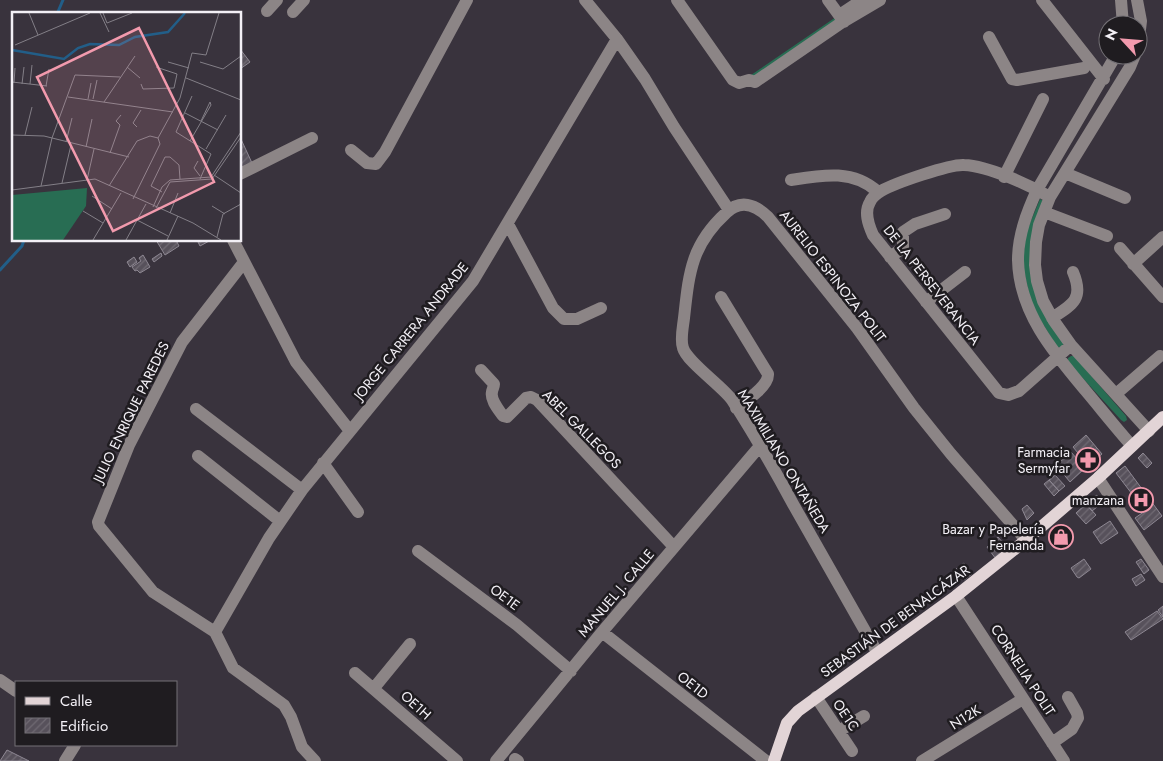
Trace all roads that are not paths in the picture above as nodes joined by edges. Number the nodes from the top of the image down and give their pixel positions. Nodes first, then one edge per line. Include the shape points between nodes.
1 (277, 0) edge
2 (304, 0) edge
3 (467, 0) edge
4 (584, 0) edge
5 (678, 0) edge
6 (828, 0) edge
7 (862, 0) edge
8 (880, 0) edge
9 (1042, 0) edge
10 (1121, 0) edge
11 (1137, 0) edge
12 (267, 11) dead end
13 (293, 12) dead end
14 (1122, 15) edge
15 (1140, 15) edge
16 (842, 18) junction
17 (989, 37) dead end
18 (617, 39) junction
19 (1074, 43) junction
20 (1110, 65) edge
21 (1131, 65) edge
22 (1084, 68) junction
23 (1100, 83) junction
24 (1112, 97) junction
25 (1043, 99) dead end
26 (312, 138) dead end
27 (351, 150) dead end
28 (1065, 173) junction
29 (241, 174) edge
30 (1004, 176) junction
31 (791, 180) dead end
32 (1037, 190) junction
33 (878, 192) junction
34 (1050, 197) junction
35 (1126, 198) dead end
36 (729, 210) junction
37 (1044, 212) junction
38 (944, 214) dead end
39 (508, 224) junction
40 (1107, 236) dead end
41 (1163, 237) edge
42 (234, 241) edge
43 (1120, 248) dead end
44 (890, 257) junction
45 (244, 262) junction
46 (1134, 264) junction
47 (965, 272) dead end
48 (1073, 272) dead end
49 (721, 297) dead end
50 (1163, 297) edge
51 (926, 302) junction
52 (601, 308) dead end
53 (1052, 318) junction
54 (1071, 345) junction
55 (1160, 356) dead end
56 (1058, 358) junction
57 (481, 370) dead end
58 (1116, 394) junction
59 (736, 408) junction
60 (196, 409) dead end
61 (1163, 418) edge
62 (1149, 430) junction
63 (350, 431) junction
64 (760, 446) junction
65 (1132, 446) junction
66 (198, 456) dead end
67 (323, 462) junction
68 (1098, 478) junction
69 (302, 490) junction
70 (358, 512) dead end
71 (280, 521) junction
72 (1026, 540) junction
73 (674, 547) junction
74 (418, 551) dead end
75 (1163, 577) edge
76 (956, 596) junction
77 (215, 632) junction
78 (602, 632) junction
79 (410, 644) dead end
80 (877, 652) junction
81 (571, 671) junction
82 (355, 672) dead end
83 (0, 680) edge
84 (374, 688) junction
85 (15, 690) edge
86 (816, 697) junction
87 (1068, 698) dead end
88 (1024, 699) junction
89 (864, 716) dead end
90 (839, 731) junction
91 (1052, 743) junction
92 (73, 746) edge
93 (852, 751) dead end
94 (65, 761) edge
95 (315, 761) edge
96 (457, 761) edge
97 (496, 761) edge
98 (766, 761) edge
99 (774, 761) edge
100 (922, 761) edge
101 (1064, 761) edge

1 - 12 street
2 - 13 street
3 - 27 street via 376,164 366,163
4 - 18 street
5 - 16 street via 733,80 739,83 749,80
6 - 16 street
7 - 16 street
8 - 16 street
9 - 19 street
10 - 14 street
11 - 15 street
17 - 22 street via 1012,79
18 - 36 street
18 - 39 street, JORGE CARRERA ANDRADE
19 - 22 street
19 - 23 street via 1088,57
20 - 23 street
21 - 24 street
22 - 23 street
23 - 24 street
23 - 32 street
24 - 28 street
25 - 30 street
26 - 29 street
28 - 34 street
28 - 35 street
30 - 32 street
30 - 33 street via 960,165
31 - 33 street via 841,175 855,178
32 - 34 street
32 - 56 street via 1020,236 1018,260 1029,309 1038,330
33 - 44 street, DE LA PERSEVERANCIA via 868,204 867,221
34 - 37 street
36 - 59 street, MAXIMILIANO ONTAÑEDA via 708,231 696,254 686,299 682,345
36 - 72 street, AURELIO ESPINOZA POLIT via 744,204 754,206 768,216 857,328 914,408
37 - 40 street
37 - 53 street via 1036,242 1035,265 1043,301
38 - 44 street via 908,228 902,235 903,248
39 - 52 street via 558,314 564,319 577,319
39 - 63 street, JORGE CARRERA ANDRADE via 473,281
41 - 46 street
42 - 45 street
43 - 46 street
44 - 51 street, DE LA PERSEVERANCIA
45 - 63 street via 296,362
45 - 77 street, JULIO ENRIQUE PAREDES via 182,342 129,445 98,522 153,592
46 - 50 street
47 - 51 street
48 - 53 street via 1079,286 1077,296
49 - 59 street via 769,379
51 - 56 street, DE LA PERSEVERANCIA via 1002,394 1019,391
53 - 54 street
54 - 56 street, DE LA PERSEVERANCIA
54 - 58 street
55 - 58 street
56 - 65 street
57 - 73 street, ABEL GALLEGOS via 494,384 492,399 503,416 510,415 526,398 537,400
58 - 62 street
59 - 64 street, MAXIMILIANO ONTAÑEDA
60 - 69 street
61 - 62 main road, SEBASTIÁN DE BENALCÁZAR
62 - 65 main road, SEBASTIÁN DE BENALCÁZAR
63 - 67 street, JORGE CARRERA ANDRADE
64 - 73 street, MANUEL J. CALLE
64 - 80 street, MAXIMILIANO ONTAÑEDA
65 - 68 main road, SEBASTIÁN DE BENALCÁZAR
66 - 71 street
67 - 69 street, JORGE CARRERA ANDRADE
67 - 70 street
68 - 72 main road, SEBASTIÁN DE BENALCÁZAR
68 - 75 street
69 - 71 street, JORGE CARRERA ANDRADE
71 - 77 street, JORGE CARRERA ANDRADE
72 - 76 main road, SEBASTIÁN DE BENALCÁZAR
73 - 78 street, MANUEL J. CALLE
74 - 81 street, OE1E via 517,625
76 - 80 main road, SEBASTIÁN DE BENALCÁZAR
76 - 88 street, CORNELIA POLIT
77 - 95 street via 232,668 284,705 302,747
78 - 81 street, MANUEL J. CALLE
78 - 98 street, OE1D
79 - 84 street
80 - 86 main road, SEBASTIÁN DE BENALCÁZAR
81 - 97 street, MANUEL J. CALLE
82 - 84 street, OE1H
83 - 85 street
84 - 96 street, OE1H
86 - 90 street, OE1C
86 - 99 main road, SEBASTIÁN DE BENALCÁZAR via 787,723
87 - 91 street via 1078,718 1072,729
88 - 91 street, CORNELIA POLIT
88 - 100 street, N12K
89 - 90 street
90 - 93 street, OE1C
91 - 101 street, CORNELIA POLIT
92 - 94 street

